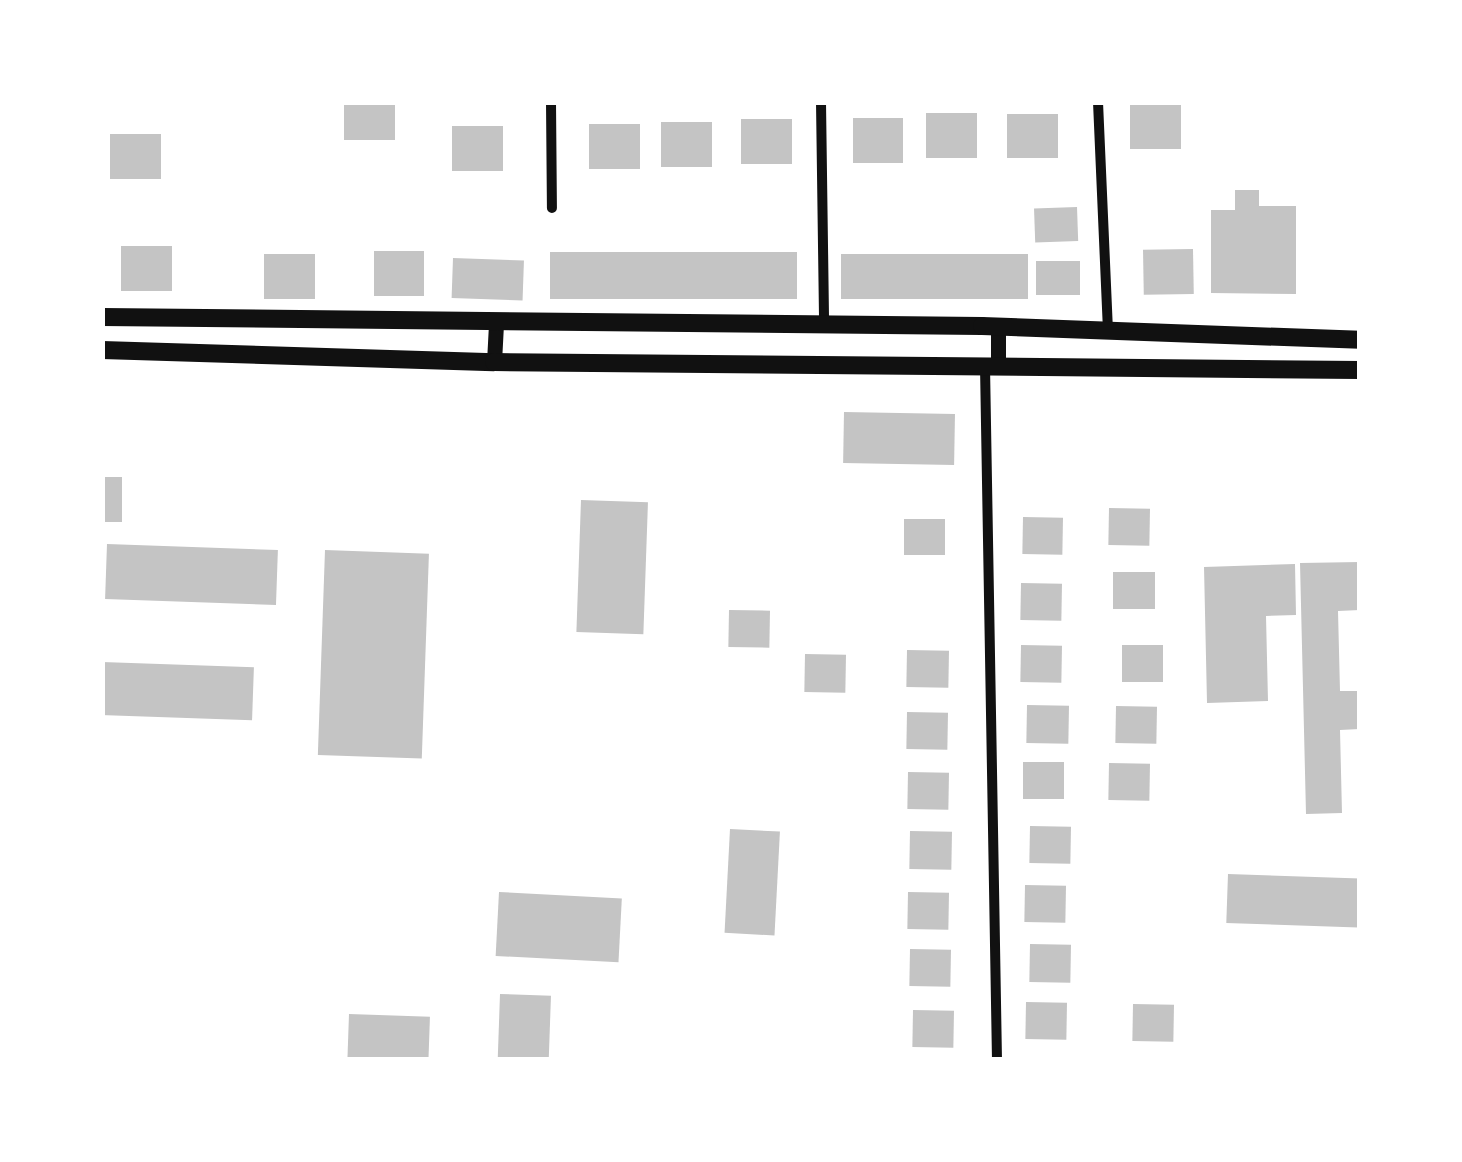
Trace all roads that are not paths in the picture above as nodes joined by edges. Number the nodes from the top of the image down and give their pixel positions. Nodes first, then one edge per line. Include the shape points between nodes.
1 (551, 102) edge
2 (821, 102) edge
3 (1098, 102) edge
4 (552, 208) dead end
5 (102, 316) edge
6 (496, 323) junction
7 (824, 325) junction
8 (998, 326) junction
9 (1108, 331) junction
10 (1360, 340) edge
11 (102, 350) edge
12 (494, 362) junction
13 (991, 364) junction
14 (1360, 370) edge
15 (998, 1060) edge

1 - 4 street
2 - 7 street
3 - 9 street
5 - 6 main road
6 - 7 main road
6 - 12 street
7 - 8 main road
8 - 9 main road
8 - 13 street
9 - 10 main road
11 - 12 main road
12 - 13 main road
13 - 14 main road
13 - 15 street

